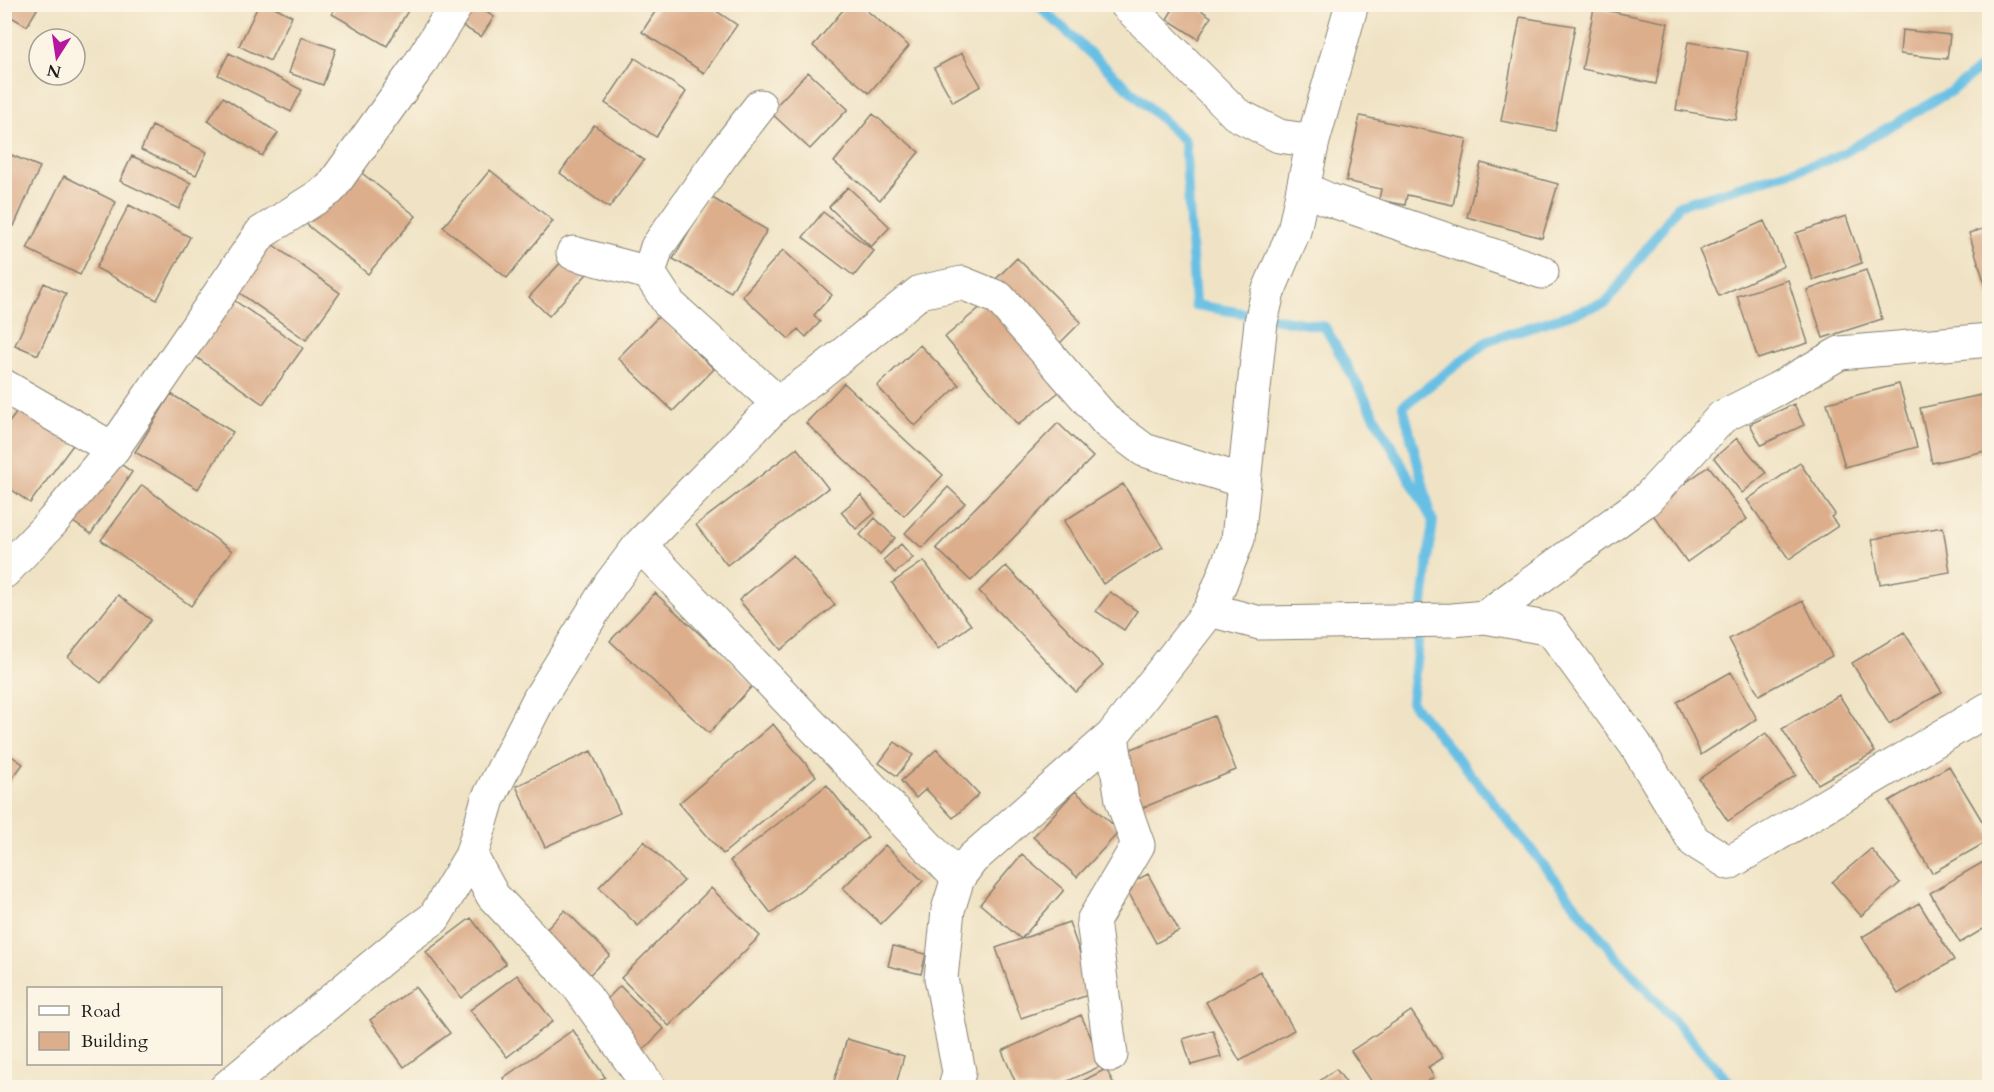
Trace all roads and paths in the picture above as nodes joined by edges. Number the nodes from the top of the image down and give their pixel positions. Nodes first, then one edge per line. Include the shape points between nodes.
1 (457, 4) edge
2 (1126, 4) edge
3 (1352, 4) edge
4 (760, 106) dead end
5 (1313, 141) junction
6 (1304, 189) junction
7 (573, 253) dead end
8 (1542, 272) dead end
9 (649, 273) junction
10 (1989, 340) edge
11 (4, 386) edge
12 (778, 403) junction
13 (113, 449) junction
14 (1243, 481) junction
15 (640, 544) junction
16 (4, 572) edge
17 (1210, 610) junction
18 (1485, 617) junction
19 (1989, 708) edge
20 (1112, 736) junction
21 (471, 856) junction
22 (958, 879) junction
23 (1111, 1055) dead end
24 (226, 1088) edge
25 (650, 1088) edge
26 (955, 1088) edge

1 - 13 street via 419,65 330,189 261,233
2 - 5 street via 1236,114 1278,136
3 - 5 street
4 - 9 street via 657,247
5 - 6 street
6 - 8 street
6 - 14 street via 1294,231 1264,307
7 - 9 street
9 - 12 street via 670,305
10 - 18 street via 1840,353 1722,417 1646,500
11 - 13 street
12 - 14 street via 920,292 962,283 999,298 1108,423 1144,450
12 - 15 street
13 - 16 street
14 - 17 street via 1238,539
15 - 21 street via 539,699 488,799
15 - 22 street
17 - 18 street via 1260,623
17 - 20 street
18 - 19 street via 1551,628 1635,744 1694,841 1729,863
20 - 22 street via 972,859
20 - 23 street via 1122,800 1138,845 1093,921
21 - 24 street via 434,918
21 - 25 street via 493,896 578,986
22 - 26 street via 948,910 941,978 959,1072

